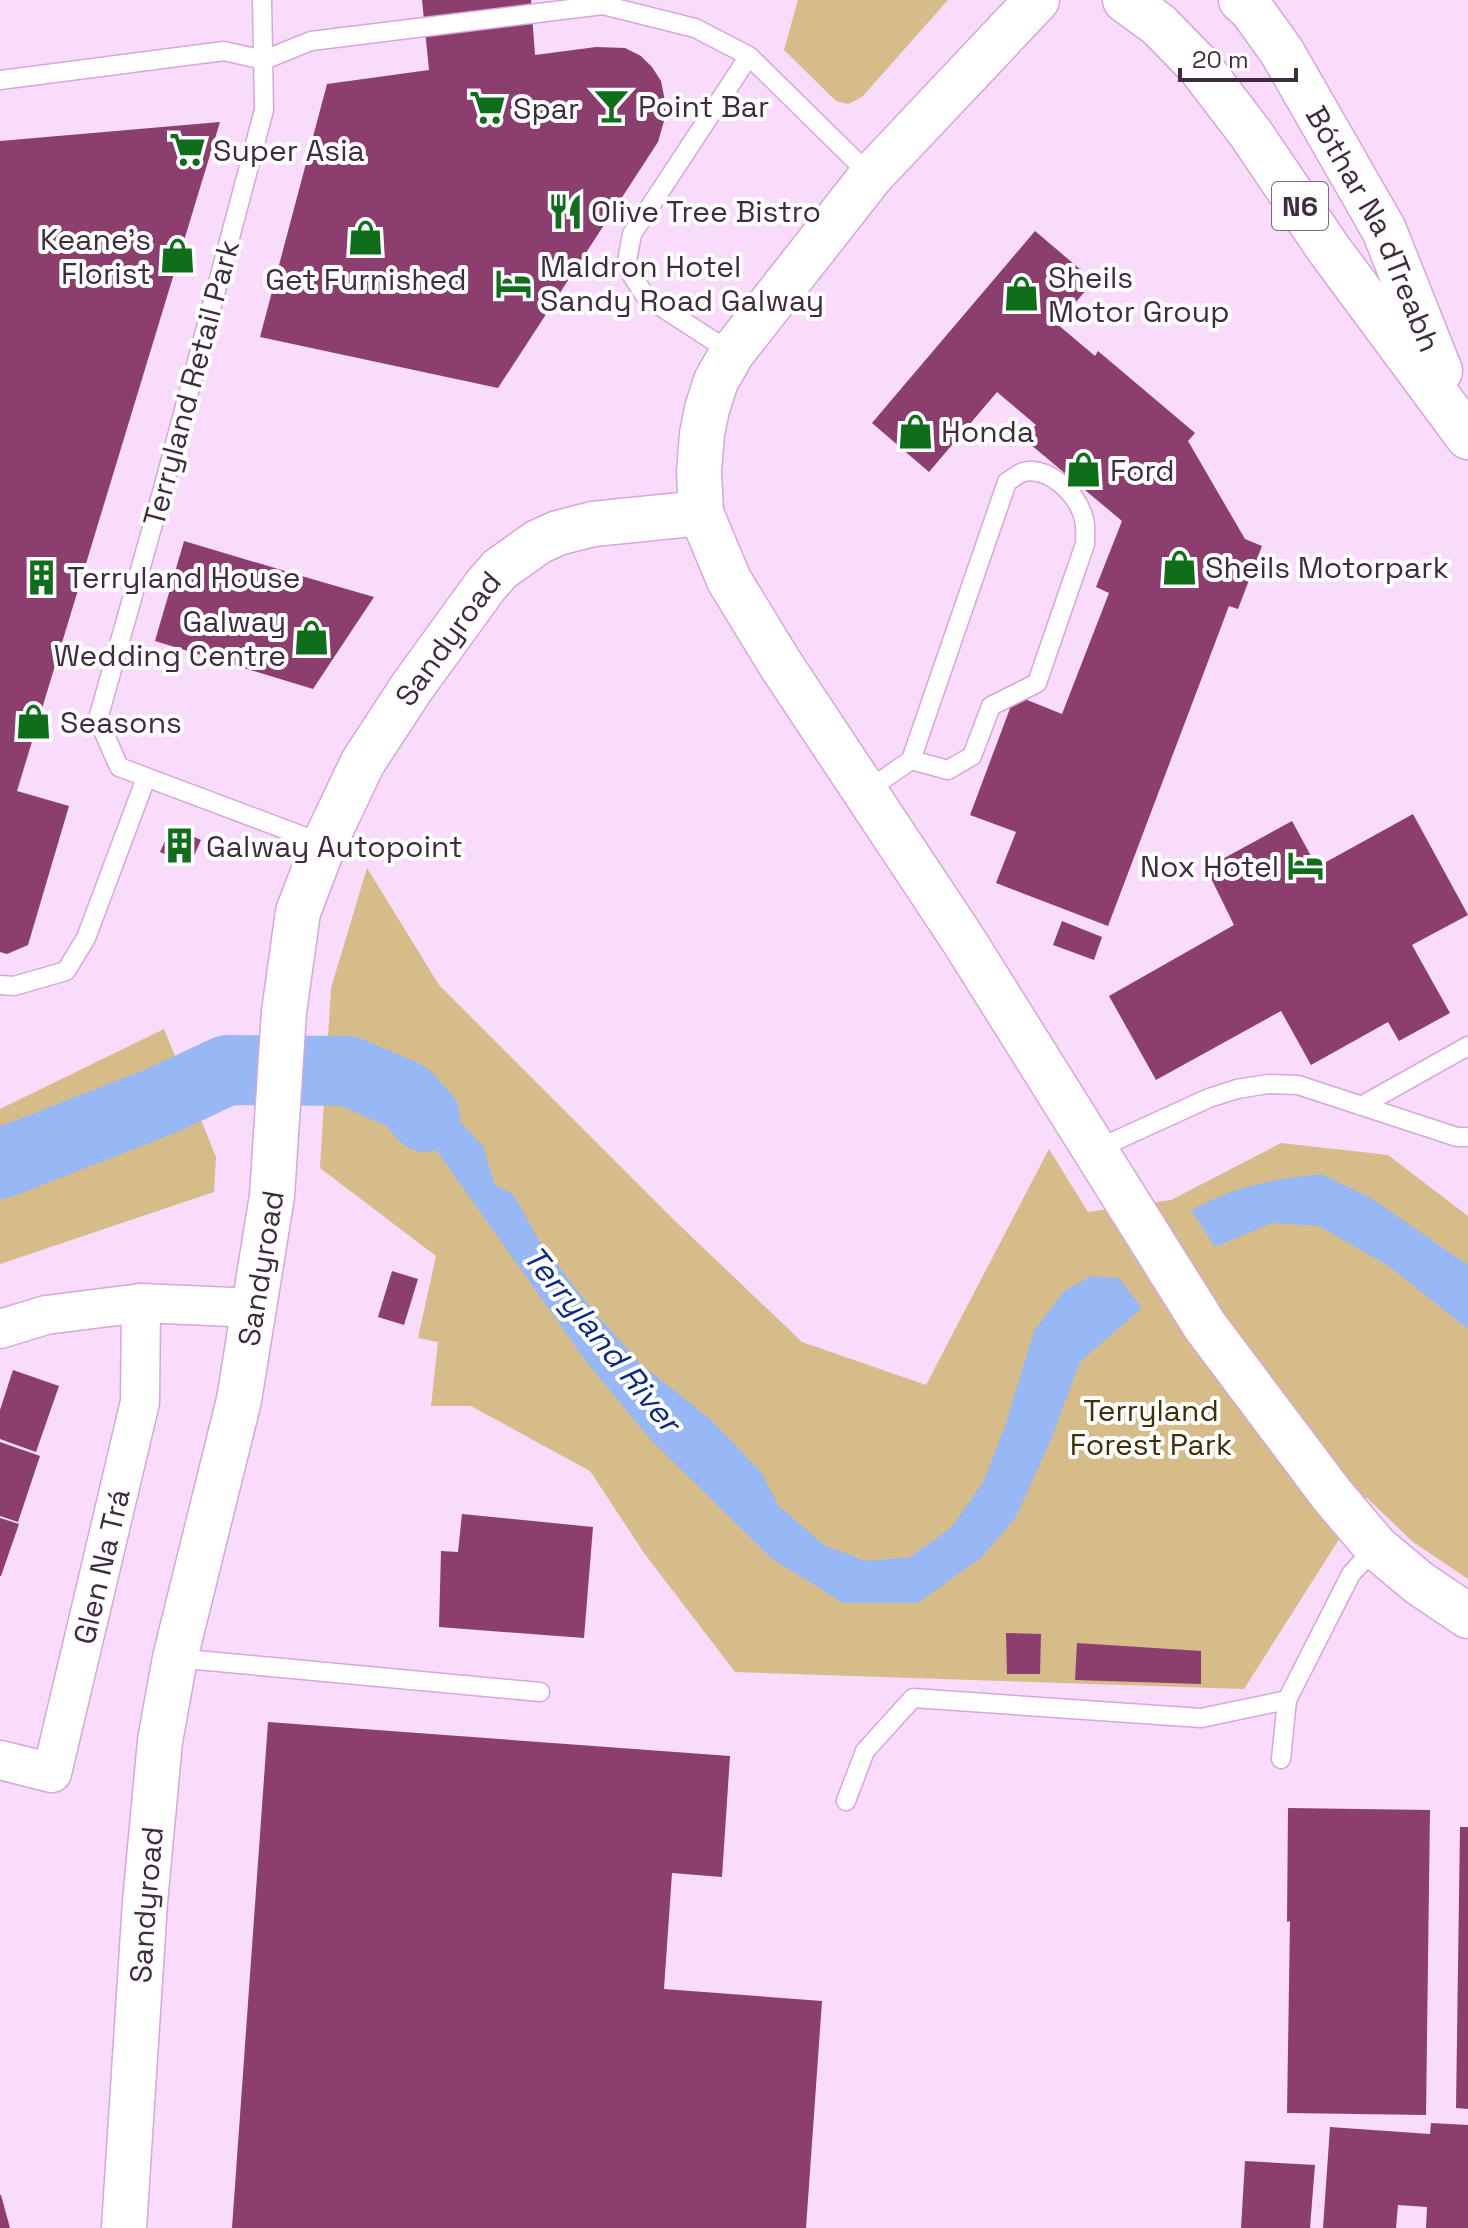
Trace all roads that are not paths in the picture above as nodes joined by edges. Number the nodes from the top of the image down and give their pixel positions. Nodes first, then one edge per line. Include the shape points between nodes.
1 (262, 0) edge
2 (1037, 0) edge
3 (1125, 0) edge
4 (1241, 0) edge
5 (749, 56) junction
6 (264, 60) junction
7 (0, 80) edge
8 (871, 176) junction
9 (732, 353) junction
10 (1465, 431) edge
11 (701, 513) junction
12 (911, 760) junction
13 (146, 778) junction
14 (865, 792) junction
15 (324, 844) junction
16 (0, 985) edge
17 (1468, 1046) edge
18 (1361, 1106) junction
19 (1468, 1137) edge
20 (1095, 1150) junction
21 (141, 1303) junction
22 (254, 1308) junction
23 (0, 1329) edge
24 (1376, 1547) junction
25 (1468, 1616) edge
26 (175, 1658) junction
27 (540, 1692) dead end
28 (1287, 1700) junction
29 (1281, 1759) dead end
30 (0, 1760) edge
31 (846, 1801) dead end
32 (124, 2228) edge

1 - 6 lane, Terryland Retail Park
2 - 8 main road
3 - 10 main road, Bóthar Na dTreabh / N6 via 1199,66
4 - 10 main road, Bóthar Na dTreabh / N6 via 1282,52 1384,230
5 - 6 lane via 695,28 603,5 311,41
5 - 8 lane
5 - 9 lane via 632,234 626,266 646,297
6 - 7 lane via 224,51
6 - 13 lane, Terryland Retail Park via 264,110 98,719 119,767
8 - 9 main road
9 - 11 main road via 716,381 702,434
11 - 14 main road via 729,580
11 - 15 main road, Sandyroad via 593,524 558,533 500,569 363,762
12 - 12 lane via 1007,482 1022,472 1040,472 1077,500 1085,521 1085,544 1037,683 991,706 972,756 948,770
12 - 14 lane
13 - 15 lane, Terryland Retail Park
13 - 16 lane via 86,938 66,971
14 - 20 main road
15 - 22 main road, Sandyroad via 298,912 284,1012 268,1222
17 - 18 lane
18 - 19 lane
18 - 20 lane via 1298,1085 1237,1089
20 - 24 main road via 1205,1326
21 - 22 street
21 - 23 street via 46,1315
21 - 30 street, Glen Na Trá via 140,1402 52,1773
22 - 26 main road, Sandyroad via 239,1400
24 - 25 main road
24 - 28 lane via 1351,1574
26 - 27 lane
26 - 32 main road, Sandyroad via 160,1741 146,1887
28 - 29 lane
28 - 31 lane via 1201,1718 913,1698 865,1751

